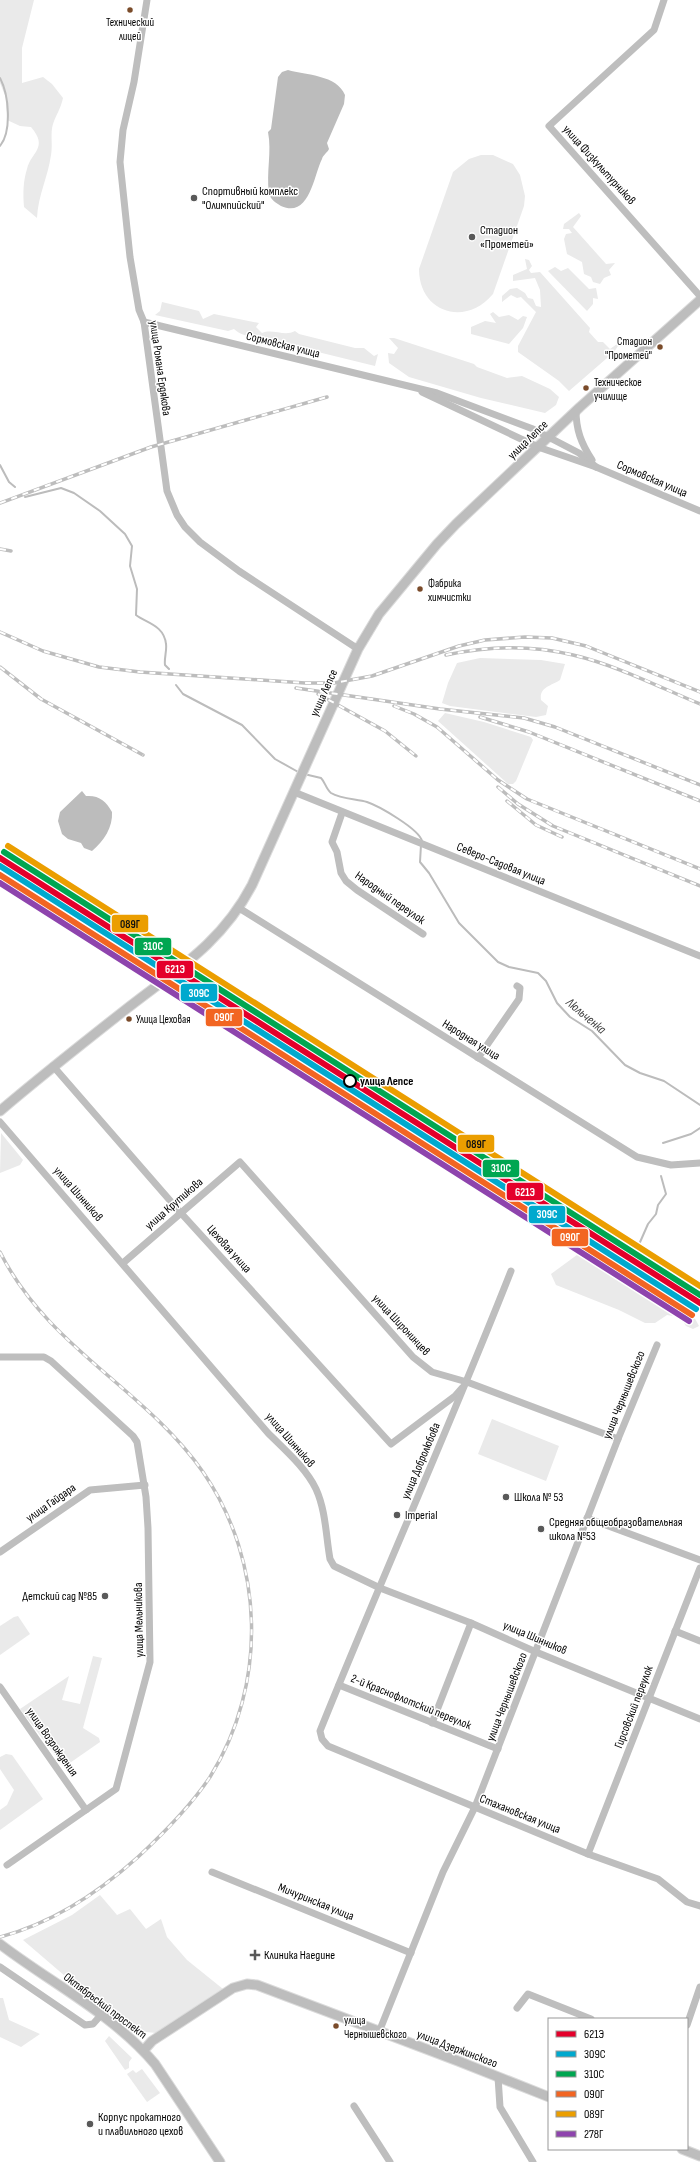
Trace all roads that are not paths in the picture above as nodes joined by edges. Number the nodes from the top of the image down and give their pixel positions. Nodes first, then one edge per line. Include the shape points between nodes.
1 (147, 0) edge
2 (664, 0) edge
3 (700, 296) edge
4 (700, 300) edge
5 (144, 322) junction
6 (416, 389) junction
7 (576, 410) junction
8 (548, 437) junction
9 (538, 447) junction
10 (596, 467) junction
11 (700, 511) edge
12 (358, 649) junction
13 (296, 788) junction
14 (342, 813) junction
15 (239, 908) junction
16 (423, 934) dead end
17 (700, 956) edge
18 (517, 986) dead end
19 (478, 1058) junction
20 (53, 1066) junction
21 (0, 1111) edge
22 (0, 1122) edge
23 (240, 1162) joint
24 (700, 1163) edge
25 (180, 1212) junction
26 (123, 1263) junction
27 (510, 1271) dead end
28 (657, 1345) dead end
29 (0, 1357) edge
30 (467, 1382) junction
31 (618, 1438) junction
32 (145, 1485) junction
33 (587, 1518) junction
34 (0, 1552) edge
35 (700, 1560) edge
36 (700, 1568) edge
37 (380, 1588) junction
38 (471, 1623) junction
39 (675, 1631) junction
40 (700, 1641) edge
41 (536, 1652) junction
42 (339, 1685) junction
43 (0, 1687) edge
44 (650, 1699) junction
45 (700, 1719) edge
46 (432, 1723) junction
47 (328, 1746) joint
48 (498, 1749) junction
49 (475, 1807) junction
50 (86, 1810) junction
51 (588, 1854) junction
52 (8, 1865) dead end
53 (212, 1872) dead end
54 (700, 1906) edge
55 (2, 1945) edge
56 (411, 1953) junction
57 (0, 1967) edge
58 (700, 1987) edge
59 (517, 2008) dead end
60 (101, 2015) junction
61 (588, 2018) edge
62 (688, 2022) edge
63 (379, 2032) junction
64 (144, 2050) junction
65 (498, 2077) junction
66 (548, 2097) edge
67 (354, 2106) dead end
68 (685, 2150) edge
69 (700, 2156) edge
70 (220, 2162) edge
71 (390, 2162) edge
72 (533, 2162) edge

1 - 5 street, улица Романа Ердякова via 134,82 123,130 120,162 130,257 139,309
2 - 3 street, улица Физкультурников via 654,30 549,126
4 - 7 main road, улица Лепсе
5 - 6 street, Сормовская улица
5 - 12 street, улица Романа Ердякова via 166,485 177,515 185,527 219,557
6 - 8 street, Сормовская улица via 437,393
6 - 9 street, Сормовская улица
7 - 8 main road, улица Лепсе
7 - 10 street via 579,438
8 - 9 main road, улица Лепсе
8 - 10 street, Сормовская улица via 579,453
9 - 10 street, Сормовская улица
9 - 12 main road, улица Лепсе via 437,544 379,614
10 - 11 street, Сормовская улица
12 - 13 main road, улица Лепсе
13 - 14 street, Северо-Садовая улица
13 - 15 main road, улица Лепсе via 252,886
14 - 16 street, Народный переулок via 332,842 343,876 357,890
14 - 17 street, Северо-Садовая улица
15 - 19 street, Народная улица
15 - 20 main road, улица Лепсе via 213,941 194,958
18 - 19 street via 520,988 518,999
19 - 24 street, Народная улица via 637,1157 671,1165
20 - 21 main road, улица Лепсе
20 - 25 street, Цеховая улица
22 - 26 street, улица Шинников
23 - 25 street, улица Крутикова
23 - 30 street, улица Широнинцев via 413,1357 432,1372
25 - 26 street, улица Крутикова
25 - 30 street, Цеховая улица via 391,1444 455,1396
26 - 37 street, улица Шинников via 268,1433 298,1464 316,1489 322,1506 330,1559 334,1566
27 - 30 street, улица Добролюбова
28 - 31 street, улица Чернышевского
29 - 32 street, улица Мельникова via 51,1360 133,1436 137,1442
30 - 31 street, улица Широнинцев
30 - 37 street, улица Добролюбова
31 - 33 street, улица Чернышевского
32 - 34 street, улица Гайдара via 90,1490
32 - 50 street, улица Мельникова via 150,1662 116,1788
33 - 35 street
33 - 41 street, улица Чернышевского
36 - 39 street, Гирсовский переулок
37 - 38 street, улица Шинников
37 - 42 street, улица Добролюбова
38 - 41 street, улица Шинников
38 - 46 street
39 - 40 street
39 - 44 street, Гирсовский переулок
41 - 44 street, улица Шинников
41 - 48 street, улица Чернышевского
42 - 46 street, 2-й Краснофлотский переулок
42 - 47 street, улица Добролюбова via 320,1731
43 - 50 street, улица Возрождения
44 - 45 street, улица Шинников
44 - 51 street, Гирсовский переулок
46 - 48 street, 2-й Краснофлотский переулок
47 - 49 street, Стахановская улица
48 - 49 street, улица Чернышевского
49 - 51 street, Стахановская улица
49 - 56 street, улица Чернышевского via 443,1872
50 - 52 street, улица Мельникова
51 - 54 street, Стахановская улица via 658,1879 688,1902
53 - 56 street, Мичуринская улица
55 - 60 main road, Октябрьский проспект
56 - 63 street, улица Чернышевского
57 - 60 street via 85,2025 93,2024
58 - 62 street
59 - 61 street via 528,1994
60 - 64 main road, Октябрьский проспект
63 - 64 main road, улица Дзержинского via 257,1985 246,1984 233,1988 152,2041
63 - 65 main road, улица Дзержинского
64 - 70 main road, Октябрьский проспект
65 - 66 main road, улица Дзержинского
65 - 72 street via 500,2106
67 - 71 street
68 - 69 main road

